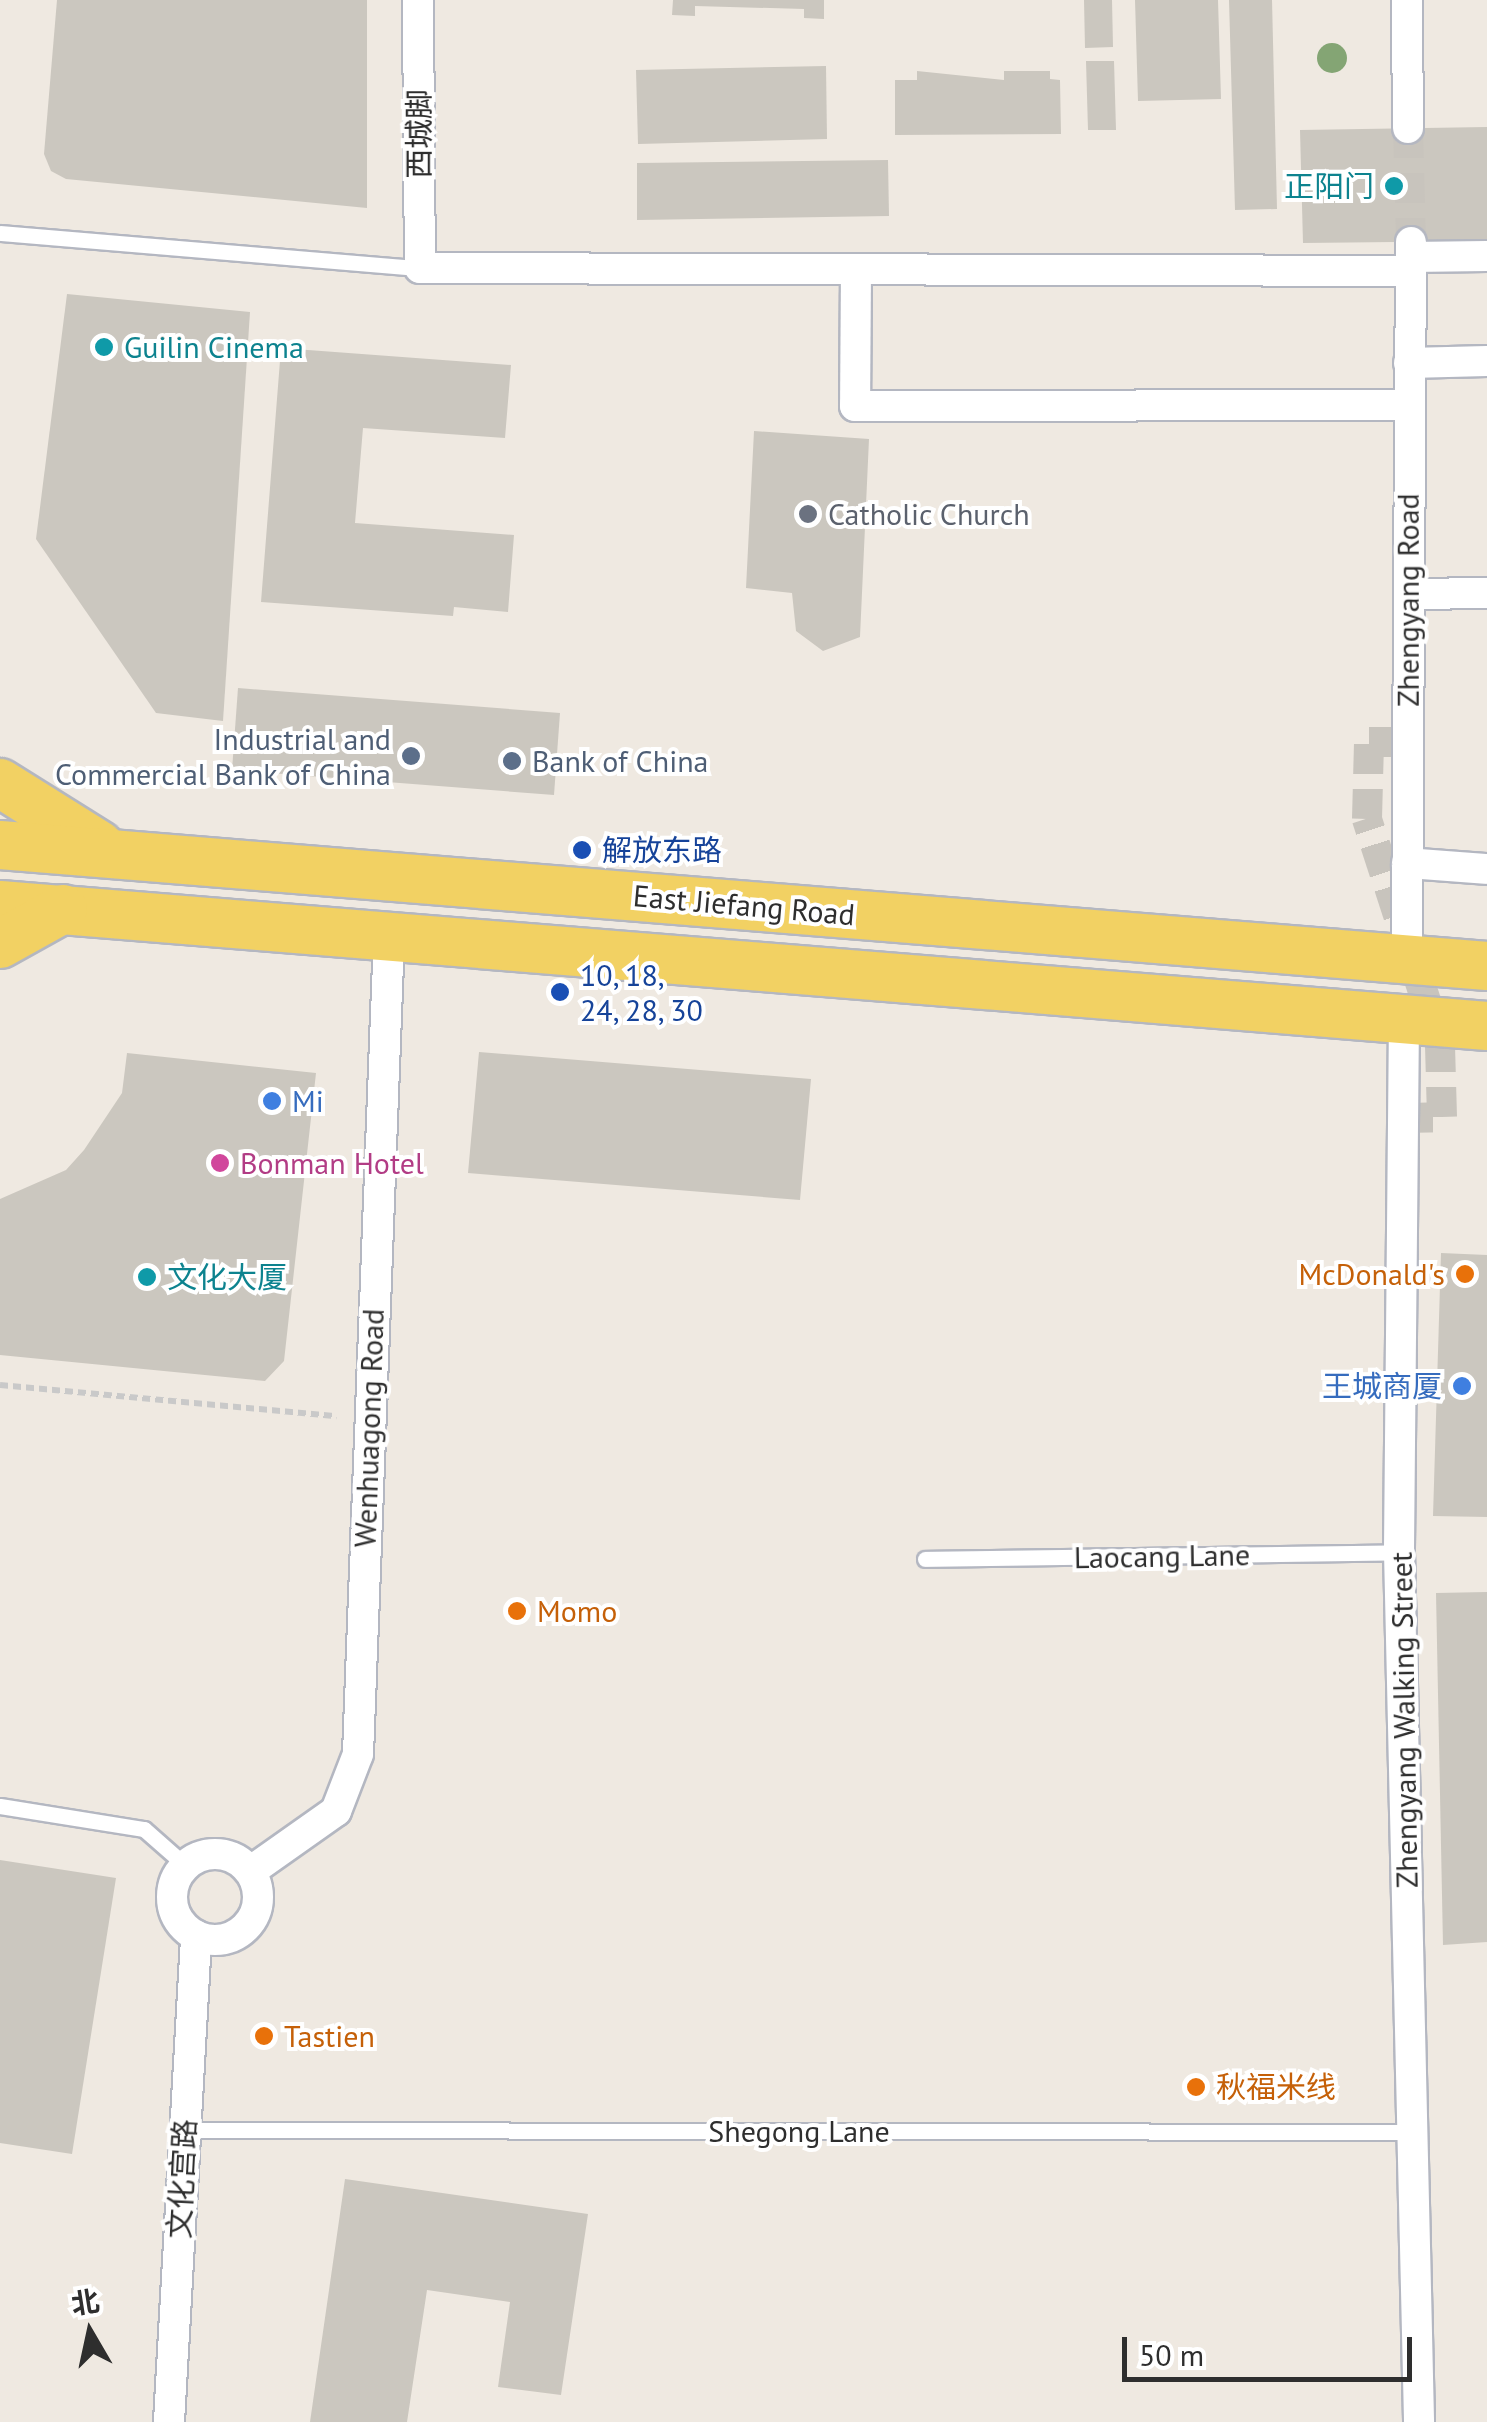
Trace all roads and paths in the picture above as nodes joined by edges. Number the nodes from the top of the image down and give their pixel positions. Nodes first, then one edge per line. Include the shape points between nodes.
1 (418, 0) edge
2 (1407, 0) edge
3 (1408, 128) tunnel mouth
4 (0, 233) edge
5 (1487, 256) edge
6 (1411, 257) junction
7 (420, 268) junction
8 (856, 270) junction
9 (1487, 361) edge
10 (1409, 363) junction
11 (1409, 404) junction
12 (1487, 593) edge
13 (1409, 594) junction
14 (0, 783) edge
15 (0, 846) edge
16 (111, 852) junction
17 (1407, 864) junction
18 (1487, 869) edge
19 (0, 904) edge
20 (62, 908) junction
21 (389, 936) junction
22 (0, 944) edge
23 (1406, 958) junction
24 (1487, 966) edge
25 (1404, 1018) junction
26 (1487, 1026) edge
27 (0, 1385) edge
28 (368, 1419) junction
29 (1400, 1552) junction
30 (925, 1559) dead end
31 (0, 1806) edge
32 (185, 1865) junction
33 (251, 1871) junction
34 (196, 1936) junction
35 (185, 2130) junction
36 (1412, 2132) junction
37 (169, 2422) edge
38 (1419, 2422) edge

1 - 7 street, 西城脚
2 - 3 street
4 - 7 lane
5 - 6 street
6 - 8 street
6 - 10 street, Zhengyang Road
7 - 8 street
8 - 11 street via 855,406
9 - 10 street
10 - 11 street, Zhengyang Road
11 - 13 street, Zhengyang Road
12 - 13 street
13 - 17 street, Zhengyang Road
14 - 16 main road
15 - 16 main road, East Jiefang Road
16 - 23 main road, East Jiefang Road
17 - 18 street
17 - 23 street, Zhengyang Road
19 - 20 main road, East Jiefang Road
20 - 21 main road, East Jiefang Road
20 - 22 main road
21 - 25 main road, East Jiefang Road
21 - 28 street, Wenhuagong Road
23 - 24 main road, East Jiefang Road
25 - 26 main road, East Jiefang Road
25 - 29 street, Zhengyang Walking Street
27 - 28 path
28 - 33 street, Wenhuagong Road via 358,1754 351,1785 336,1811
29 - 30 lane, Laocang Lane
29 - 36 street, Zhengyang Walking Street
31 - 32 lane via 144,1829
32 - 33 street via 212,1853
32 - 34 street via 172,1904
33 - 34 street via 258,1900 247,1926 223,1940
34 - 35 street, 文化宫路
35 - 36 lane, Shegong Lane
35 - 37 street, 文化宫路
36 - 38 street, Zhengyang Walking Street

